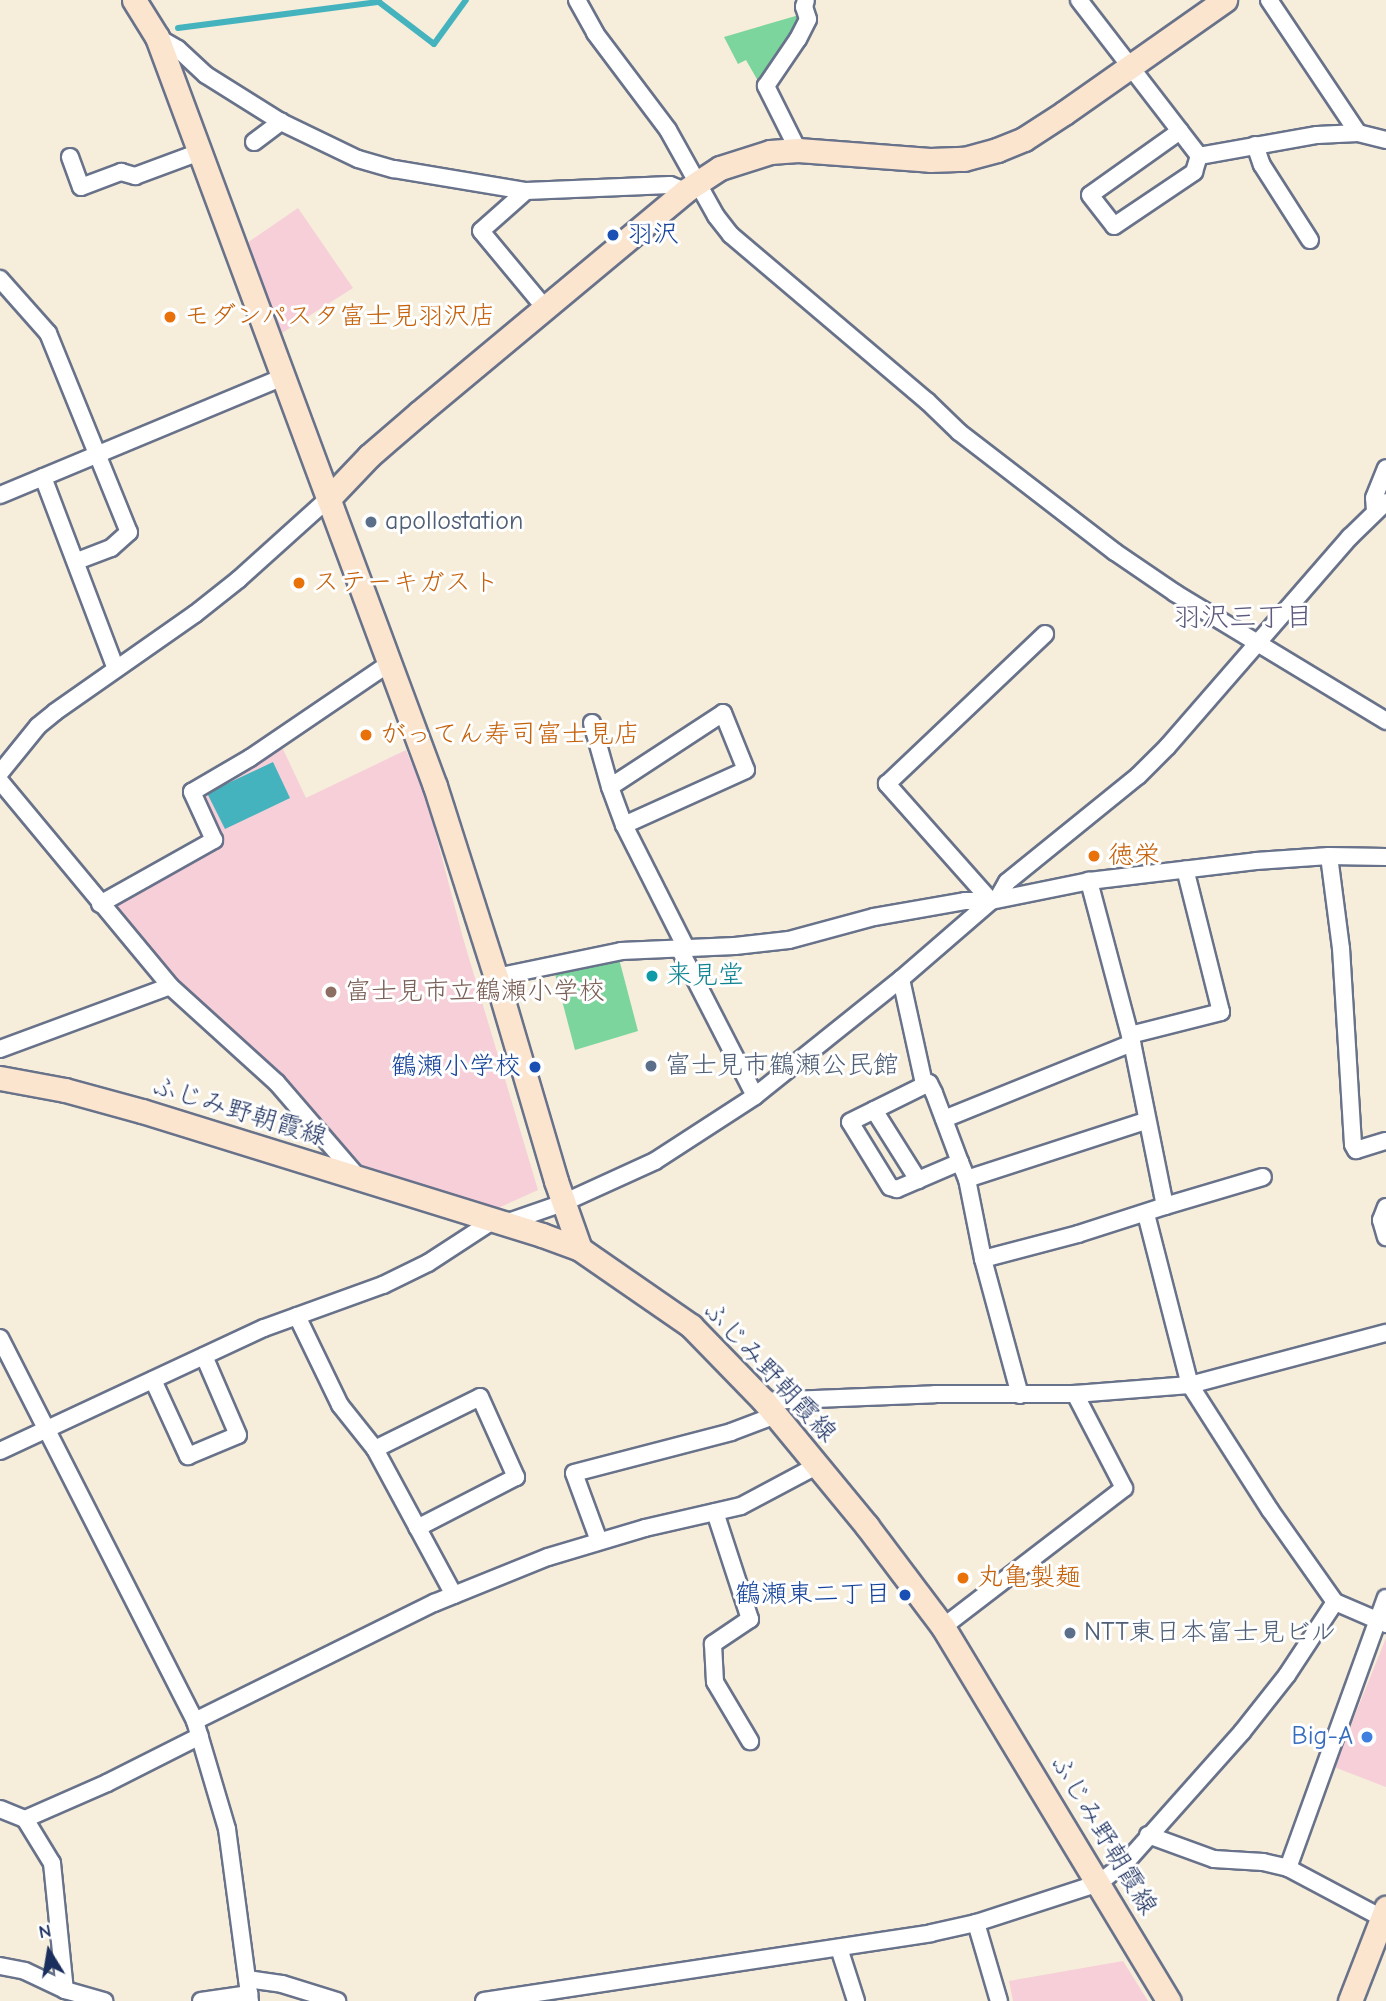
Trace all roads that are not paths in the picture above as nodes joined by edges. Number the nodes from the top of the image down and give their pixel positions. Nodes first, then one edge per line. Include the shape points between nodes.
1 (134, 0) edge
2 (577, 0) edge
3 (806, 0) edge
4 (1079, 0) edge
5 (1226, 0) edge
6 (1269, 0) edge
7 (157, 37) junction
8 (1130, 67) junction
9 (281, 122) junction
10 (1180, 131) junction
11 (1357, 132) junction
12 (1386, 140) edge
13 (254, 142) dead end
14 (1255, 145) junction
15 (798, 150) junction
16 (200, 152) junction
17 (1199, 156) junction
18 (70, 157) dead end
19 (691, 187) junction
20 (526, 191) junction
21 (1310, 240) dead end
22 (0, 279) edge
23 (545, 308) junction
24 (283, 377) junction
25 (100, 453) junction
26 (1386, 468) edge
27 (43, 477) junction
28 (0, 495) edge
29 (330, 497) junction
30 (1380, 507) edge
31 (77, 561) junction
32 (1045, 634) dead end
33 (1259, 644) junction
34 (390, 663) junction
35 (116, 669) junction
36 (1386, 721) edge
37 (592, 723) dead end
38 (0, 773) edge
39 (0, 781) edge
40 (610, 787) junction
41 (624, 825) junction
42 (1329, 856) junction
43 (1386, 857) edge
44 (1185, 869) junction
45 (1089, 881) junction
46 (994, 899) junction
47 (100, 904) junction
48 (683, 948) junction
49 (496, 977) junction
50 (901, 979) junction
51 (170, 986) junction
52 (1131, 1039) junction
53 (0, 1049) edge
54 (0, 1078) edge
55 (924, 1084) junction
56 (755, 1096) junction
57 (874, 1110) junction
58 (944, 1119) junction
59 (1146, 1121) junction
60 (1386, 1141) edge
61 (960, 1162) junction
62 (357, 1176) junction
63 (1263, 1177) dead end
64 (967, 1179) junction
65 (918, 1180) junction
66 (563, 1203) junction
67 (1165, 1206) junction
68 (1386, 1207) edge
69 (1146, 1214) junction
70 (495, 1220) junction
71 (1386, 1237) edge
72 (580, 1249) junction
73 (983, 1259) junction
74 (297, 1316) junction
75 (1386, 1334) edge
76 (0, 1338) edge
77 (204, 1356) junction
78 (153, 1380) junction
79 (1190, 1385) junction
80 (1075, 1394) junction
81 (1020, 1395) junction
82 (770, 1408) junction
83 (49, 1429) junction
84 (375, 1449) junction
85 (0, 1451) edge
86 (818, 1465) junction
87 (715, 1511) junction
88 (418, 1528) junction
89 (599, 1541) junction
90 (454, 1595) junction
91 (1386, 1598) edge
92 (1335, 1602) junction
93 (1381, 1623) edge
94 (943, 1627) junction
95 (197, 1729) junction
96 (750, 1741) dead end
97 (0, 1809) edge
98 (25, 1819) junction
99 (1148, 1835) junction
100 (1287, 1868) junction
101 (1099, 1883) junction
102 (1384, 1913) edge
103 (976, 1923) junction
104 (839, 1948) junction
105 (0, 1966) edge
106 (65, 1990) junction
107 (248, 1991) edge
108 (104, 2001) edge
109 (201, 2001) edge
110 (337, 2001) edge
111 (484, 2001) edge
112 (856, 2001) edge
113 (999, 2001) edge
114 (1169, 2001) edge
115 (1350, 2001) edge

1 - 7 street
2 - 19 street via 595,33 668,130
3 - 15 street via 808,19 766,86
4 - 8 street
5 - 8 street
6 - 11 street
7 - 9 street via 177,48 206,75
7 - 16 street
8 - 10 street
8 - 15 street via 1034,133 982,155 930,160
9 - 13 street
9 - 20 street via 358,159
10 - 17 street
10 - 17 street via 1090,194 1106,216 1114,226 1194,172
11 - 12 street
11 - 14 street
14 - 17 street
14 - 21 street via 1281,198
15 - 19 street via 741,160
16 - 18 street via 135,176 121,172 81,187
16 - 24 street
19 - 20 street via 670,184
19 - 23 street
19 - 33 street via 731,235 958,432 1115,552
20 - 23 street via 481,231
22 - 25 street via 48,333
23 - 29 street via 369,456
24 - 25 street
24 - 29 street
25 - 27 street
25 - 31 street via 129,532 111,548
26 - 30 street via 1374,498
27 - 28 street
27 - 31 street
29 - 34 street
29 - 35 street via 230,586
30 - 33 street
31 - 35 street
32 - 46 street via 887,784
33 - 36 street
33 - 46 street via 1138,776 1007,882
34 - 47 street via 192,792 214,839
34 - 49 street via 453,836
35 - 38 street via 38,726
37 - 40 street
39 - 47 street
40 - 41 street
40 - 41 street via 723,713 746,771
41 - 48 street
42 - 43 street
42 - 44 street
42 - 60 street via 1342,948 1353,1144 1356,1150
44 - 45 street
44 - 52 street via 1221,1012
45 - 46 street
45 - 52 street
46 - 48 street via 874,917 789,940
46 - 50 street
47 - 51 street
48 - 49 street via 621,951
48 - 56 street
49 - 66 street
50 - 55 street
50 - 56 street
51 - 53 street
51 - 62 street via 277,1083
52 - 58 street
52 - 59 street
54 - 62 street, ふじみ野朝霞線 via 122,1105
55 - 57 street
55 - 58 street via 929,1083
56 - 66 street via 655,1161
57 - 65 street
57 - 65 street via 850,1122 890,1187 897,1189
58 - 61 street
59 - 64 street
59 - 67 street
61 - 64 street
61 - 65 street
62 - 70 street, ふじみ野朝霞線
63 - 67 street
64 - 73 street
66 - 70 street via 511,1221
66 - 72 street
67 - 69 street
68 - 71 street via 1381,1220
69 - 73 street
69 - 79 street
70 - 72 street, ふじみ野朝霞線
70 - 74 street via 383,1285
72 - 82 street, ふじみ野朝霞線 via 691,1326
73 - 81 street
74 - 77 street
74 - 84 street via 340,1405
75 - 79 street
76 - 83 street
77 - 78 street
77 - 78 street via 238,1435 188,1456
78 - 83 street
79 - 80 street
79 - 92 street
80 - 81 street
80 - 94 street via 1124,1488
81 - 82 street via 936,1394
82 - 86 street, ふじみ野朝霞線
82 - 89 street via 731,1432 574,1473
83 - 85 street
83 - 95 street
84 - 88 street
84 - 88 street via 480,1397 516,1477
86 - 87 street via 741,1506
86 - 94 street, ふじみ野朝霞線
87 - 89 street
87 - 96 street via 750,1619 713,1644 715,1682
88 - 90 street
89 - 90 street
90 - 95 street
91 - 93 street
92 - 93 street
92 - 99 street via 1250,1722
93 - 100 street
94 - 101 street, ふじみ野朝霞線
95 - 98 street via 107,1783
95 - 107 street via 227,1829
97 - 98 street
98 - 106 street via 52,1863
99 - 100 street via 1214,1859
99 - 101 street via 1128,1860
100 - 102 street
101 - 103 street
101 - 114 street, ふじみ野朝霞線
102 - 115 street
103 - 104 street
103 - 113 street
104 - 111 street
104 - 112 street
105 - 106 street via 25,1970
106 - 108 street
107 - 109 street
107 - 110 street via 282,1984

